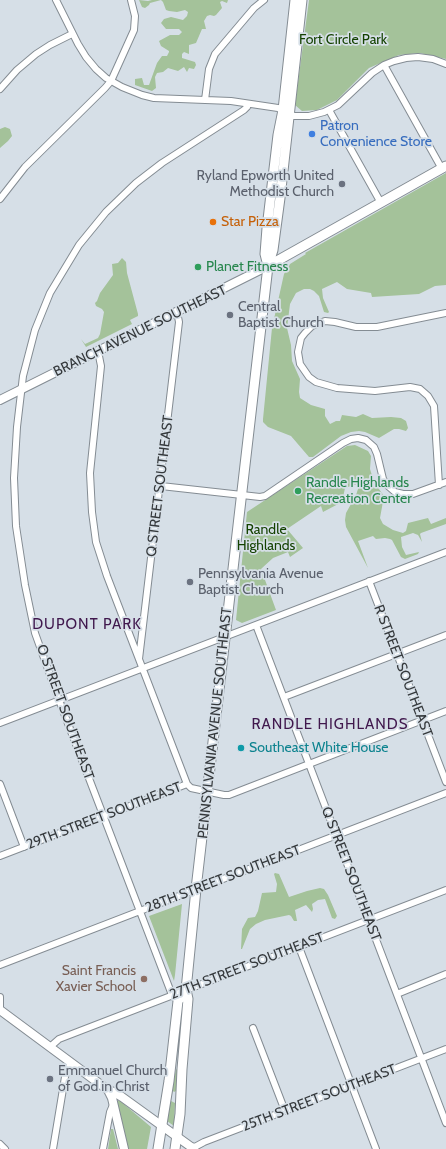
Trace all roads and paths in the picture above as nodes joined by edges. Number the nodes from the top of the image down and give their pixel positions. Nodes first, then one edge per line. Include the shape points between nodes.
1 (56, 0) edge
2 (131, 0) edge
3 (264, 0) edge
4 (295, 0) edge
5 (302, 0) edge
6 (72, 34) junction
7 (446, 64) edge
8 (384, 65) junction
9 (111, 81) junction
10 (0, 89) edge
11 (205, 100) junction
12 (248, 104) junction
13 (329, 110) junction
14 (286, 112) junction
15 (444, 167) edge
16 (0, 198) edge
17 (382, 203) junction
18 (268, 266) junction
19 (177, 312) junction
20 (446, 314) edge
21 (98, 351) junction
22 (21, 390) junction
23 (0, 400) edge
24 (446, 482) edge
25 (439, 485) junction
26 (161, 486) junction
27 (242, 495) junction
28 (446, 552) edge
29 (369, 582) junction
30 (256, 625) junction
31 (446, 635) edge
32 (225, 637) junction
33 (397, 653) junction
34 (139, 660) junction
35 (142, 668) junction
36 (284, 697) junction
37 (59, 700) junction
38 (446, 711) edge
39 (422, 720) junction
40 (0, 723) edge
41 (309, 764) junction
42 (446, 782) edge
43 (0, 784) edge
44 (187, 784) junction
45 (212, 793) junction
46 (446, 793) edge
47 (104, 816) junction
48 (336, 835) junction
49 (24, 847) junction
50 (0, 856) edge
51 (196, 889) junction
52 (446, 890) edge
53 (140, 911) junction
54 (368, 920) junction
55 (299, 947) junction
56 (0, 964) edge
57 (446, 974) edge
58 (186, 990) junction
59 (397, 994) junction
60 (0, 997) edge
61 (175, 998) junction
62 (0, 1010) edge
63 (253, 1028) dead end
64 (50, 1047) junction
65 (446, 1049) edge
66 (421, 1059) junction
67 (71, 1063) junction
68 (352, 1085) junction
69 (108, 1090) junction
70 (114, 1105) junction
71 (285, 1110) junction
72 (446, 1123) edge
73 (162, 1125) junction
74 (177, 1137) junction
75 (0, 1144) edge
76 (5, 1149) edge
77 (53, 1149) edge
78 (103, 1149) edge
79 (124, 1149) edge
80 (158, 1149) edge
81 (175, 1149) edge
82 (193, 1149) edge
83 (376, 1149) edge

1 - 6 street
2 - 9 street via 135,16 134,30
3 - 11 street via 254,8 215,54 209,69
4 - 14 highway, PENNSYLVANIA AVENUE SOUTHEAST
5 - 14 highway, PENNSYLVANIA AVENUE SOUTHEAST
6 - 9 street via 89,61
6 - 10 street via 36,54
7 - 8 street via 414,57
8 - 13 street
8 - 15 street
9 - 11 street via 148,97
9 - 16 street via 25,167
11 - 12 street
12 - 14 street via 278,108
12 - 22 street, O STREET SOUTHEAST via 247,108 143,178 118,199 87,234 65,266 43,308 30,346
13 - 14 street via 309,116 297,116
13 - 17 street
14 - 18 highway, PENNSYLVANIA AVENUE SOUTHEAST via 278,135 267,228 265,254
15 - 17 highway, BRANCH AVENUE SOUTHEAST
17 - 18 highway, BRANCH AVENUE SOUTHEAST
18 - 19 main road, BRANCH AVENUE SOUTHEAST
18 - 27 highway, PENNSYLVANIA AVENUE SOUTHEAST
19 - 21 main road, BRANCH AVENUE SOUTHEAST
19 - 26 street, Q STREET SOUTHEAST via 179,322
20 - 25 street via 372,327 356,327 325,321 312,326 305,333 301,338 298,352 300,364 316,382 337,388 375,391 410,387 420,389 428,396 434,406
21 - 22 main road, BRANCH AVENUE SOUTHEAST
21 - 34 street via 101,366 90,466 92,521 104,568
22 - 23 main road, BRANCH AVENUE SOUTHEAST
22 - 37 street, O STREET SOUTHEAST via 14,484 16,526 33,625
24 - 25 street
25 - 27 street via 410,495 395,492 383,479 374,447 366,440 358,438 343,443 269,494 260,497
26 - 27 street
26 - 34 street, Q STREET SOUTHEAST
27 - 32 highway, PENNSYLVANIA AVENUE SOUTHEAST
28 - 29 street
29 - 30 street
29 - 33 street, R STREET SOUTHEAST
30 - 32 street
30 - 36 street, Q STREET SOUTHEAST
31 - 33 street
32 - 35 street
32 - 45 highway, PENNSYLVANIA AVENUE SOUTHEAST
33 - 36 street
33 - 39 street, R STREET SOUTHEAST
34 - 35 street
35 - 37 street
35 - 44 street
36 - 41 street, Q STREET SOUTHEAST
37 - 40 street
37 - 47 street, O STREET SOUTHEAST
38 - 39 street
39 - 41 street
39 - 42 street, R STREET SOUTHEAST
41 - 45 street via 229,794
41 - 48 street, Q STREET SOUTHEAST
43 - 49 street
44 - 45 street, 29TH STREET SOUTHEAST via 191,788
44 - 47 street, 29TH STREET SOUTHEAST
45 - 51 highway, PENNSYLVANIA AVENUE SOUTHEAST
46 - 48 street, 28TH STREET SOUTHEAST
47 - 49 street, 29TH STREET SOUTHEAST
47 - 53 street, O STREET SOUTHEAST
48 - 51 street, 28TH STREET SOUTHEAST
48 - 54 street, Q STREET SOUTHEAST
49 - 50 street, 29TH STREET SOUTHEAST
51 - 53 street, 28TH STREET SOUTHEAST
51 - 58 highway, PENNSYLVANIA AVENUE SOUTHEAST
52 - 54 street, 27TH STREET SOUTHEAST
53 - 56 street, 28TH STREET SOUTHEAST
53 - 61 street, O STREET SOUTHEAST
54 - 55 street, 27TH STREET SOUTHEAST
54 - 59 street, Q STREET SOUTHEAST
55 - 58 street, 27TH STREET SOUTHEAST
55 - 68 street
57 - 59 street
58 - 61 highway
58 - 74 highway, PENNSYLVANIA AVENUE SOUTHEAST via 188,999
59 - 66 street, Q STREET SOUTHEAST
60 - 62 street
61 - 64 street, 27TH STREET SOUTHEAST via 59,1038
61 - 73 highway via 173,1049
62 - 64 main road
63 - 71 street
64 - 67 main road
65 - 66 street, 25TH STREET SOUTHEAST
66 - 68 street, 25TH STREET SOUTHEAST
66 - 72 street, Q STREET SOUTHEAST
67 - 69 main road
67 - 77 street via 66,1071
68 - 71 street, 25TH STREET SOUTHEAST
68 - 83 street
69 - 70 main road
69 - 73 main road
70 - 78 street via 110,1112
70 - 79 main road
71 - 82 street, 25TH STREET SOUTHEAST via 204,1142
73 - 74 main road
73 - 80 highway
74 - 81 highway, PENNSYLVANIA AVENUE SOUTHEAST
74 - 82 main road
75 - 76 street

